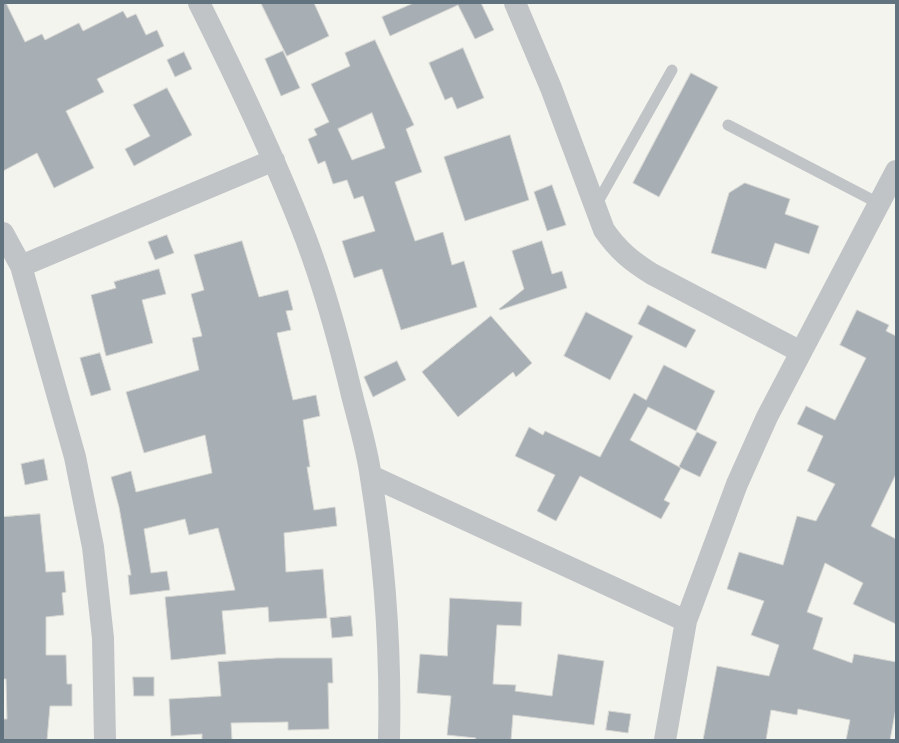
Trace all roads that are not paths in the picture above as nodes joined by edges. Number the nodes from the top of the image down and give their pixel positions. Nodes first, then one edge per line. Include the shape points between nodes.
1 (199, 3) edge
2 (515, 3) edge
3 (672, 70) dead end
4 (728, 125) dead end
5 (274, 160) junction
6 (896, 171) edge
7 (880, 204) junction
8 (595, 208) junction
9 (3, 233) edge
10 (21, 266) junction
11 (800, 352) junction
12 (371, 476) junction
13 (686, 621) junction
14 (105, 740) edge
15 (389, 740) edge
16 (665, 740) edge

1 - 5 street
2 - 8 street via 551,88
3 - 8 lane
4 - 7 lane
5 - 10 street
5 - 12 street via 335,325
6 - 7 street
7 - 11 street
8 - 11 street via 604,230 618,250 636,265
9 - 10 street
10 - 14 street via 75,457 93,547 102,638
11 - 13 street via 737,484
12 - 13 street
12 - 15 street via 388,631
13 - 16 street

